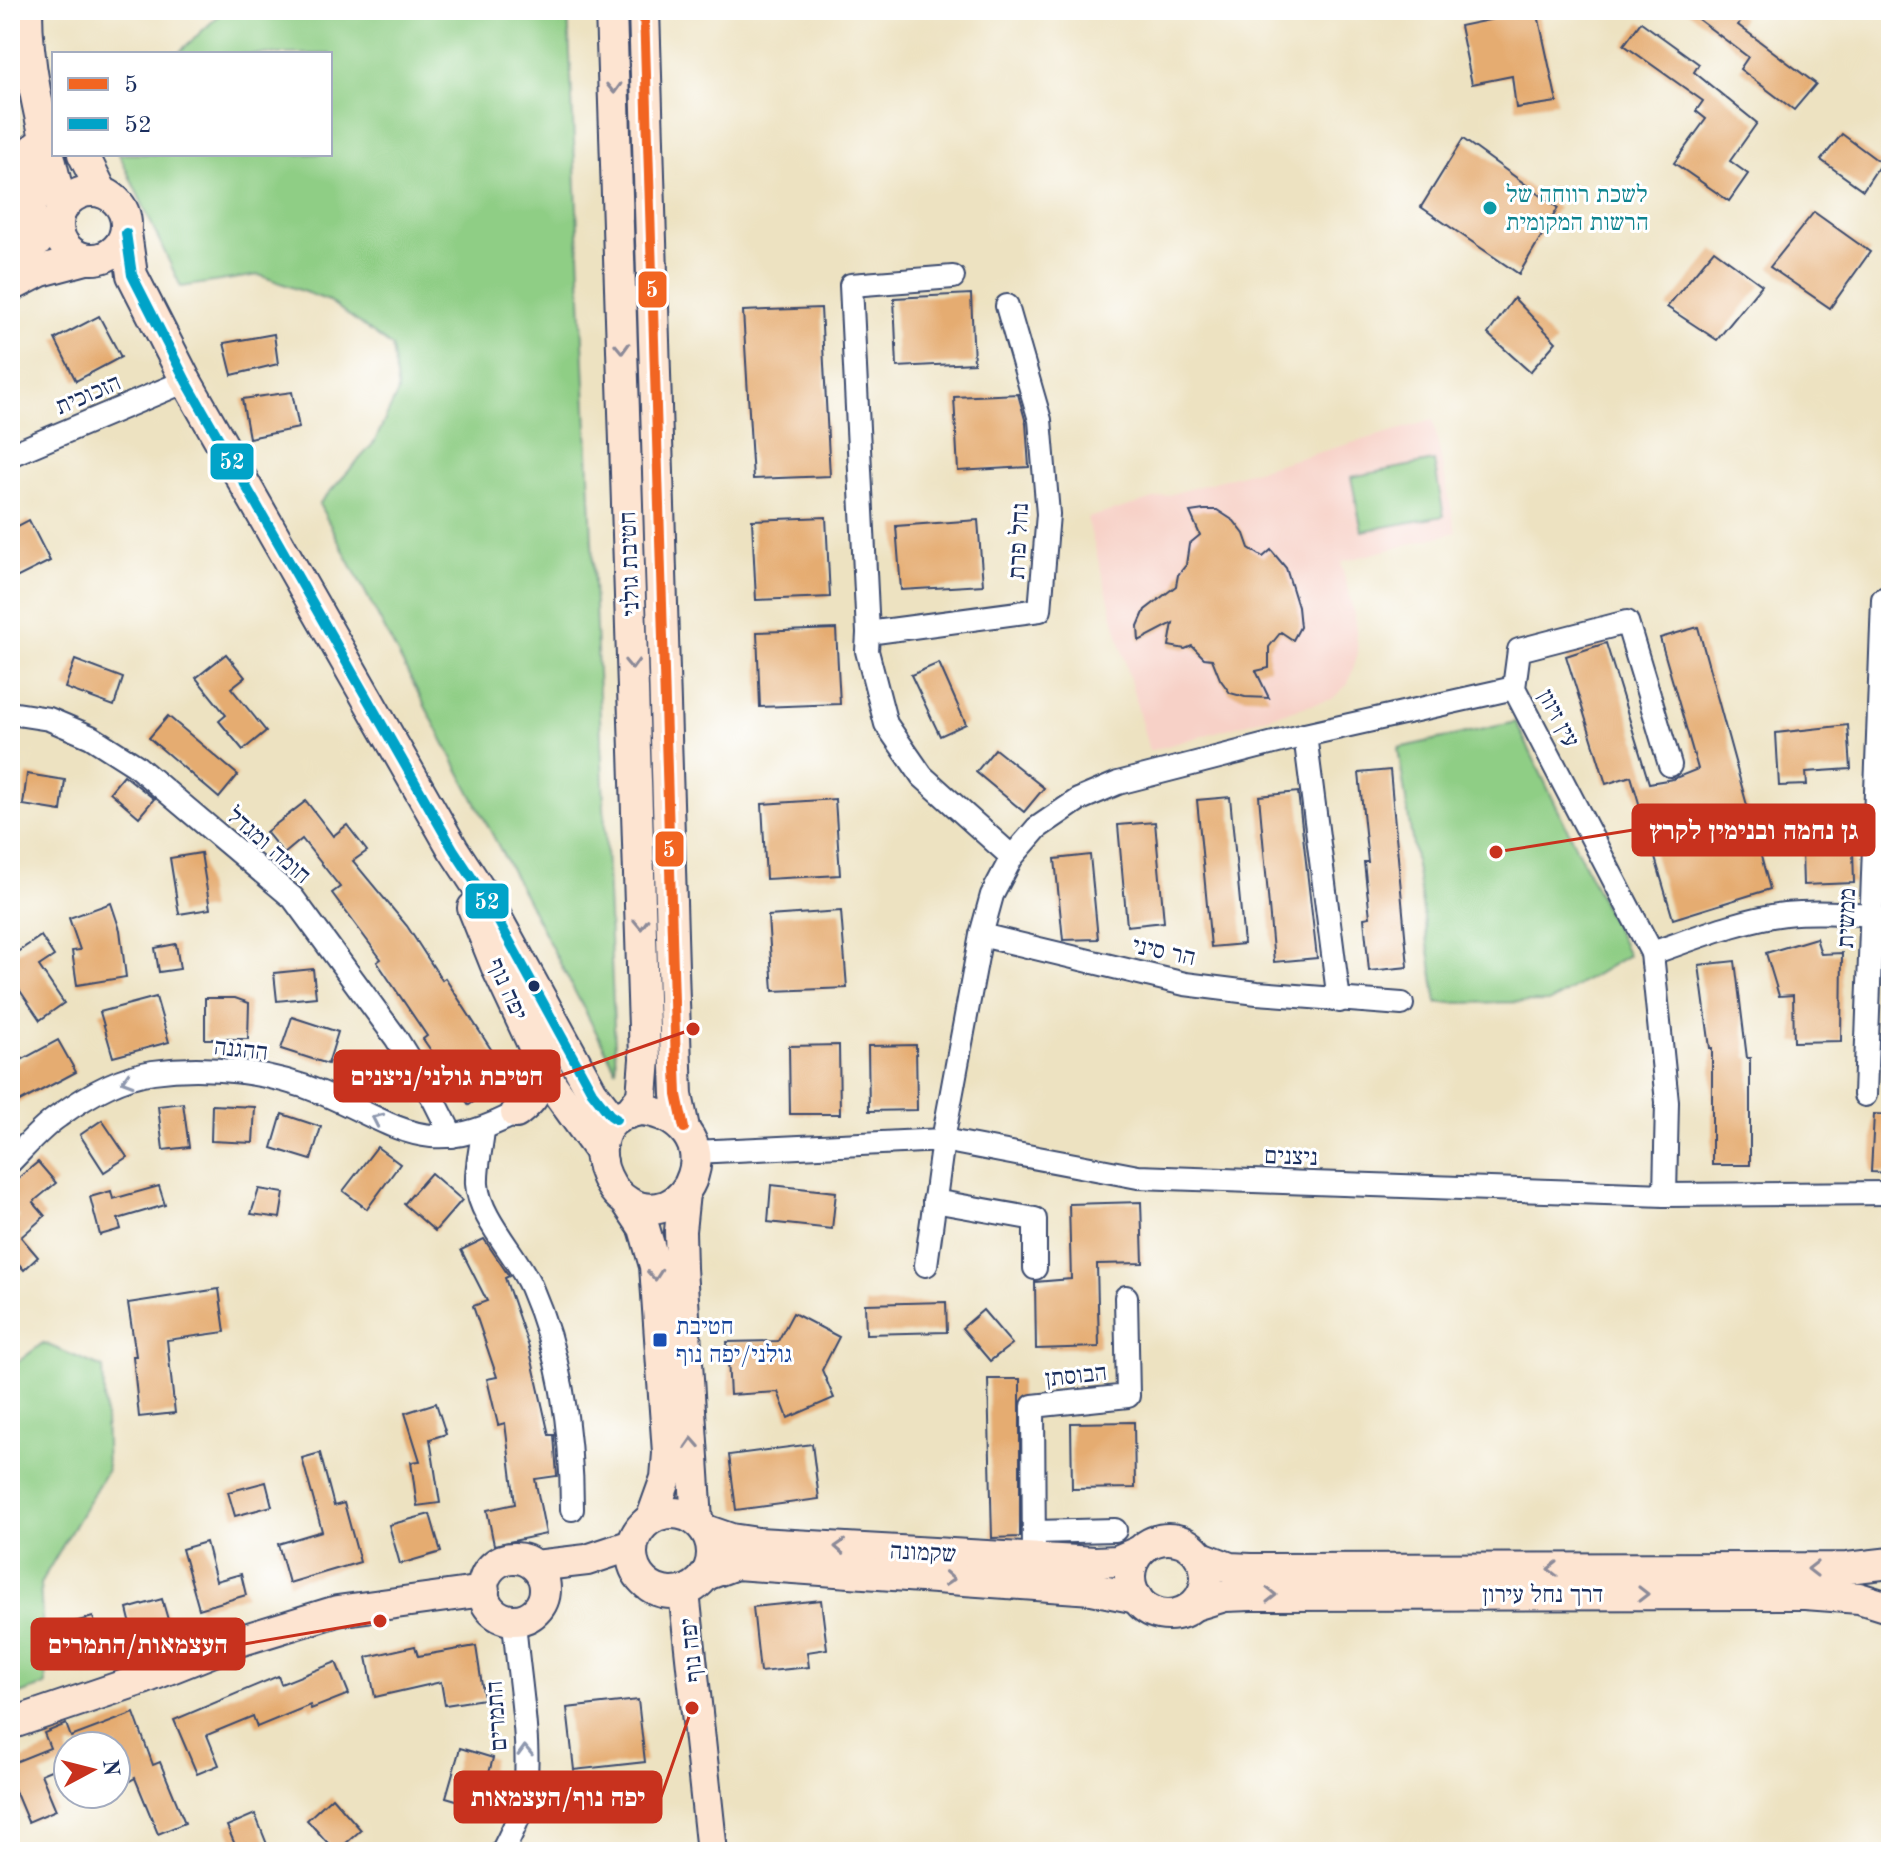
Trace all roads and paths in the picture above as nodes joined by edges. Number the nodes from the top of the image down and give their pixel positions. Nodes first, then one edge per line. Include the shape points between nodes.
1 (27, 10) edge
2 (47, 10) edge
3 (611, 10) edge
4 (644, 10) edge
5 (44, 92) edge
6 (52, 153) edge
7 (52, 156) edge
8 (84, 156) edge
9 (102, 192) junction
10 (60, 214) junction
11 (126, 233) junction
12 (10, 236) edge
13 (88, 259) junction
14 (10, 261) edge
15 (953, 277) dead end
16 (10, 287) edge
17 (1007, 306) dead end
18 (153, 315) junction
19 (186, 381) junction
20 (10, 455) edge
21 (1883, 599) dead end
22 (868, 633) junction
23 (1514, 688) junction
24 (10, 713) edge
25 (1305, 735) junction
26 (1670, 765) dead end
27 (453, 849) junction
28 (1012, 857) junction
29 (1873, 915) junction
30 (981, 935) junction
31 (1652, 953) junction
32 (1339, 1001) junction
33 (1402, 1004) dead end
34 (536, 1053) junction
35 (1865, 1095) dead end
36 (516, 1113) junction
37 (623, 1116) junction
38 (578, 1124) junction
39 (483, 1129) junction
40 (452, 1136) junction
41 (689, 1140) junction
42 (943, 1140) junction
43 (10, 1162) edge
44 (602, 1162) junction
45 (684, 1193) junction
46 (1890, 1193) edge
47 (1665, 1195) junction
48 (934, 1201) junction
49 (628, 1204) junction
50 (926, 1265) dead end
51 (1035, 1268) dead end
52 (1126, 1297) dead end
53 (572, 1509) dead end
54 (652, 1517) junction
55 (701, 1525) junction
56 (1115, 1530) dead end
57 (1034, 1545) junction
58 (1140, 1551) junction
59 (632, 1554) junction
60 (1199, 1556) junction
61 (1891, 1563) edge
62 (1891, 1571) edge
63 (540, 1578) junction
64 (695, 1583) junction
65 (484, 1591) junction
66 (1137, 1598) junction
67 (1195, 1605) junction
68 (1891, 1608) edge
69 (510, 1620) junction
70 (10, 1724) edge
71 (502, 1852) edge
72 (712, 1852) edge

1 - 5 street via 29,66
2 - 5 street
3 -> 37 street, חטיבת גולני via 645,1059 642,1096
4 - 41 street, חטיבת גולני via 675,1051 677,1095
5 - 6 street
5 - 12 street via 34,199
7 - 10 street
8 - 9 street
9 - 10 street via 79,193
9 - 11 street via 120,203
10 - 13 street via 58,229 65,246
10 - 14 street via 34,245
11 - 13 street via 113,253
11 - 18 street, יפה נוף via 132,275
13 - 16 street via 41,271
13 - 18 street, יפה נוף
15 - 22 street via 851,285
17 - 22 street, נחל פרת via 1040,420 1048,514 1040,610
18 - 19 street, יפה נוף
19 - 20 street, הזכוכית
19 - 27 street, יפה נוף
21 - 29 street, ממשית
22 - 28 street via 867,651 886,724 922,776
23 - 25 street
23 - 26 street, עין זיוון via 1519,650 1627,622
23 - 31 street, עין זיוון
24 - 40 street, חומה ומגדל via 49,719 135,765 293,898 396,1038
25 - 28 street via 1118,783 1078,800 1037,828
25 - 32 street
27 - 34 street, יפה נוף via 497,968
27 - 37 street, יפה נוף via 592,1092 610,1115
28 - 30 street via 992,895
29 - 31 street via 1786,914
29 - 35 street, ממשית
30 - 32 street, הר סיני via 1185,984
30 - 42 street
31 - 47 street, עין זיוון via 1667,1102
32 - 33 street, הר סיני
34 - 36 street via 538,1090
34 - 38 street, יפה נוף
36 - 38 street via 544,1113
36 - 39 street, ההגנה
37 - 41 street via 653,1111 670,1117
37 - 44 street via 603,1140
38 - 44 street, יפה נוף
39 - 40 street, ההגנה
39 - 53 street via 478,1194 530,1286 548,1338 570,1446
40 -> 43 street, ההגנה via 400,1130 320,1092 269,1076 152,1072 89,1096 56,1117
41 - 42 street, ניצנים
41 - 45 street via 694,1174
42 - 47 street, ניצנים via 1138,1177
42 - 48 street
44 - 49 street via 612,1189
45 - 49 street via 657,1209
55 -> 45 street via 681,1268
46 - 47 street, ניצנים
48 - 50 street
48 - 51 street via 1035,1219
49 -> 54 street via 644,1228 655,1266 668,1453 666,1478
52 - 57 street, הבוסתן via 1128,1396 1033,1406
54 - 55 street via 678,1513
54 - 59 street via 641,1526
57 -> 55 street, שקמונה via 758,1543 731,1539
55 - 64 street via 712,1553
56 - 57 street
57 - 58 street, שקמונה via 1117,1561
58 - 60 street via 1173,1539
58 - 66 street via 1130,1571
59 - 63 street via 587,1560
59 - 64 street via 638,1576 647,1585 671,1594
61 -> 60 street, דרך נחל עירון via 1847,1568 1251,1569 1230,1568
60 - 67 street via 1205,1584
62 - 68 street via 1886,1592
63 - 65 street via 527,1560 506,1559 489,1571
63 - 69 street via 538,1609
64 -> 66 street, שקמונה via 736,1564 1092,1589
64 - 72 street, יפה נוף
65 - 69 street via 491,1610
65 - 70 street via 337,1611
66 - 67 street via 1160,1615
67 -> 68 street, דרך נחל עירון via 1251,1595 1805,1594 1859,1598
71 -> 69 street, התמרים via 522,1807 525,1781

